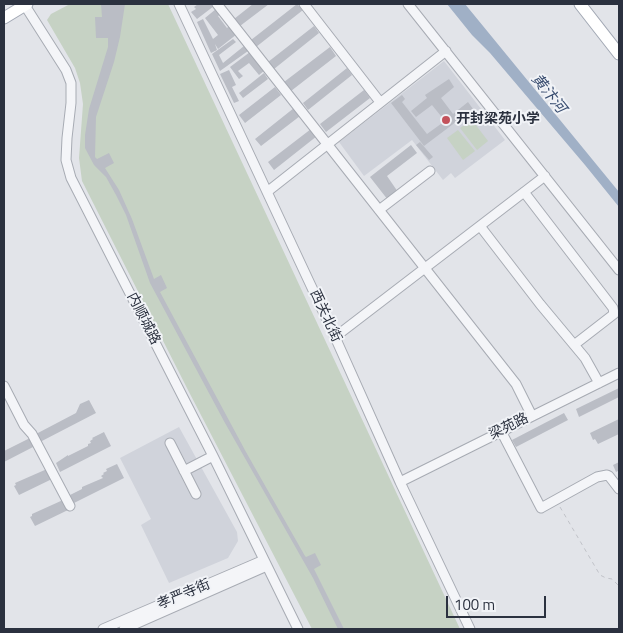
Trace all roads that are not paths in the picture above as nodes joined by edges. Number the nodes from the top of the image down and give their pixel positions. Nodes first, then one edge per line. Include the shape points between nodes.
1 (12, 4) edge
2 (25, 4) edge
3 (179, 4) edge
4 (217, 4) edge
5 (304, 4) edge
6 (408, 4) edge
7 (580, 4) edge
8 (589, 4) edge
9 (4, 9) edge
10 (4, 18) edge
11 (619, 42) edge
12 (446, 51) junction
13 (619, 54) edge
14 (380, 102) junction
15 (326, 144) junction
16 (430, 171) dead end
17 (545, 176) junction
18 (267, 192) junction
19 (524, 192) junction
20 (379, 210) junction
21 (480, 226) junction
22 (425, 268) junction
23 (619, 270) edge
24 (335, 337) junction
25 (574, 345) junction
26 (619, 373) edge
27 (600, 383) junction
28 (4, 386) edge
29 (532, 416) junction
30 (501, 431) junction
31 (170, 443) dead end
32 (213, 456) junction
33 (184, 471) junction
34 (400, 482) junction
35 (619, 489) edge
36 (196, 494) dead end
37 (70, 506) dead end
38 (266, 563) junction
39 (103, 629) edge
40 (124, 629) edge
41 (298, 629) edge
42 (470, 629) edge

1 - 9 main road
2 - 10 main road
2 - 32 street, 内顺城路 via 71,83 66,152 71,178
3 - 18 street, 西关北街
4 - 15 street
5 - 14 street
6 - 12 street
7 - 13 main road
8 - 11 main road
12 - 14 street
12 - 17 street
14 - 15 street
15 - 18 street
15 - 20 street
16 - 20 street
17 - 19 street
17 - 23 street
18 - 24 street, 西关北街
19 - 21 street
19 - 25 street via 614,311
20 - 22 street
21 - 22 street
21 - 25 street
22 - 24 street
22 - 29 street via 516,384
24 - 34 street, 西关北街
25 - 27 street
26 - 27 street, 梁苑路
27 - 29 street, 梁苑路
28 - 37 street
29 - 30 street, 梁苑路
30 - 34 street, 梁苑路
30 - 35 street via 542,508 597,477 609,476
31 - 33 street
32 - 33 street
32 - 38 street, 内顺城路
33 - 36 street
34 - 42 street, 西关北街
38 - 39 street, 孝严寺街
38 - 40 street, 孝严寺街
38 - 41 street, 内顺城路

